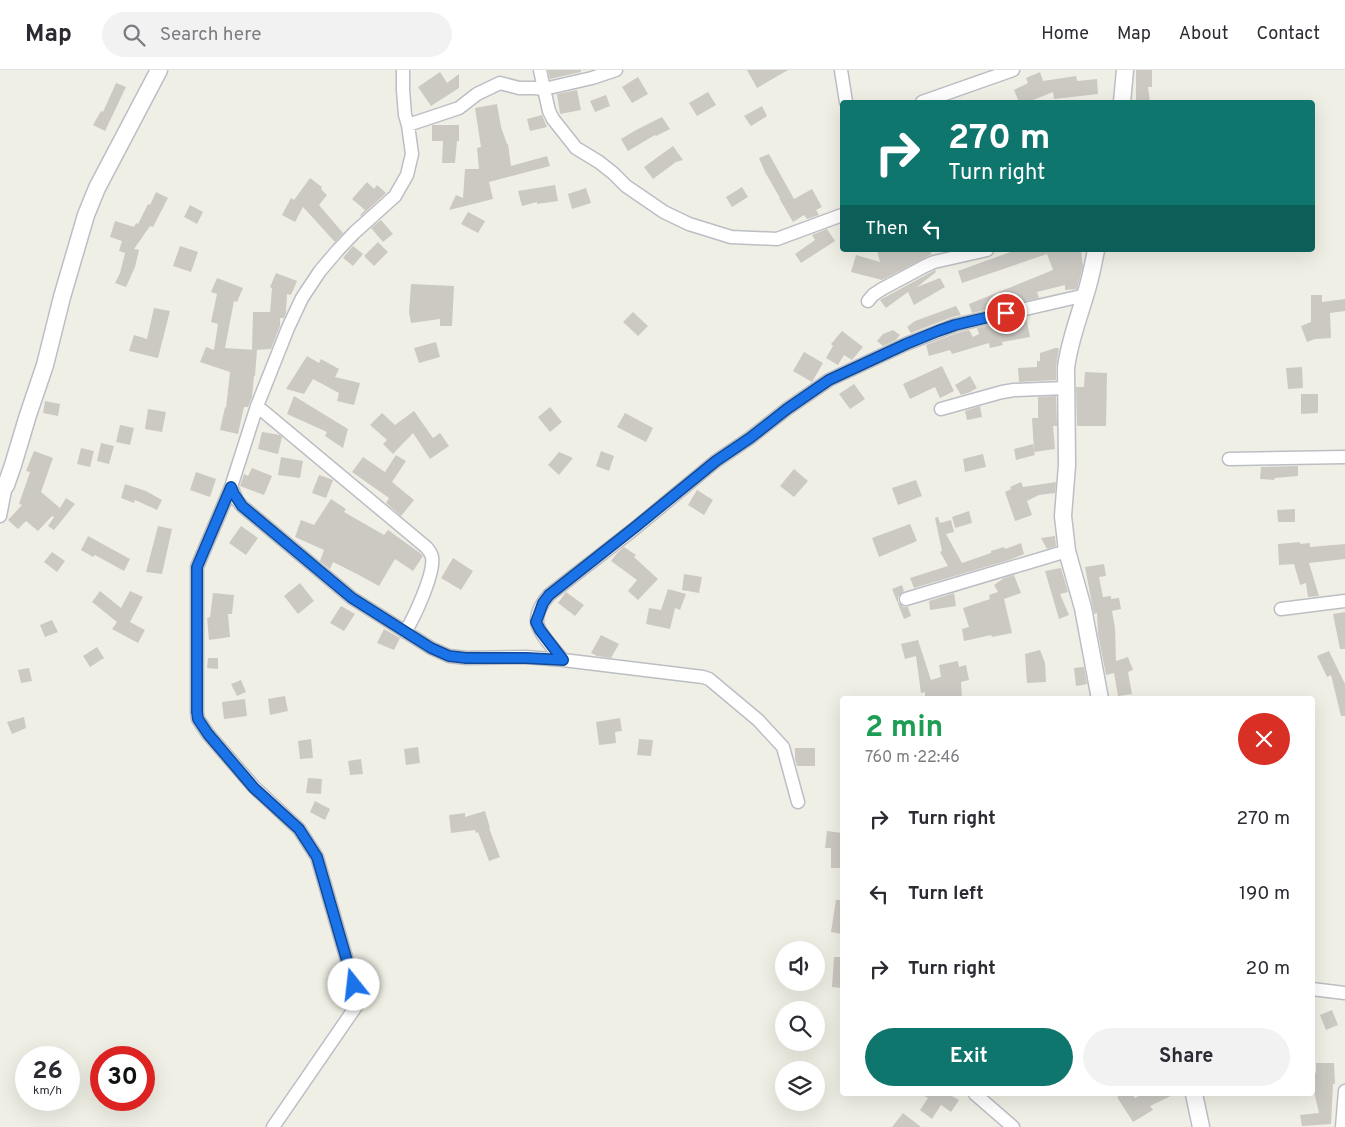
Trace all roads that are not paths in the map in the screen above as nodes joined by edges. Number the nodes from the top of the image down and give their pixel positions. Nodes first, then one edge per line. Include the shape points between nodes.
1 (159, 70) edge
2 (403, 70) edge
3 (540, 70) edge
4 (616, 70) edge
5 (841, 70) edge
6 (1013, 70) edge
7 (1126, 70) edge
8 (544, 90) junction
9 (846, 100) edge
10 (928, 100) edge
11 (1122, 100) edge
12 (408, 125) junction
13 (840, 217) edge
14 (978, 252) edge
15 (1096, 252) edge
16 (1086, 295) junction
17 (868, 301) dead end
18 (1066, 388) junction
19 (257, 406) junction
20 (941, 409) dead end
21 (1345, 457) edge
22 (1229, 459) dead end
23 (231, 487) junction
24 (3, 488) edge
25 (0, 516) edge
26 (1067, 551) junction
27 (906, 600) dead end
28 (1345, 601) edge
29 (1281, 608) dead end
30 (405, 632) junction
31 (563, 660) junction
32 (1099, 696) edge
33 (798, 802) dead end
34 (1315, 989) edge
35 (1345, 993) edge
36 (1345, 1091) edge
37 (976, 1096) edge
38 (1194, 1096) edge
39 (273, 1127) edge
40 (1013, 1127) edge
41 (1201, 1127) edge
42 (1342, 1127) edge

1 - 24 street via 97,188 86,216 45,365
2 - 12 street
3 - 8 street
4 - 8 street
5 - 9 street
6 - 10 street
7 - 11 street
8 - 12 street via 500,83 477,94 460,108
8 - 13 street via 553,119 576,148 664,212 689,224 731,237 777,239
12 - 19 street via 412,154 401,186 395,196 354,233 320,271 302,298
14 - 17 street via 925,266 882,289
15 - 16 street
16 - 18 street via 1071,338
16 - 31 street via 938,331 829,380 808,394 716,461 549,595 536,622
18 - 20 street via 1002,392
18 - 26 street via 1067,465 1063,516
19 - 23 street
19 - 30 street via 430,552 432,564 426,587
21 - 22 street
23 - 30 street via 242,506 344,592
23 - 39 street via 197,567 198,719 254,788 299,829 317,857 359,1002
24 - 25 street
26 - 27 street
26 - 32 street via 1084,608
28 - 29 street
30 - 31 street via 449,656
31 - 33 street via 709,679 758,720 784,747
34 - 35 street
36 - 42 street
37 - 40 street
38 - 41 street

